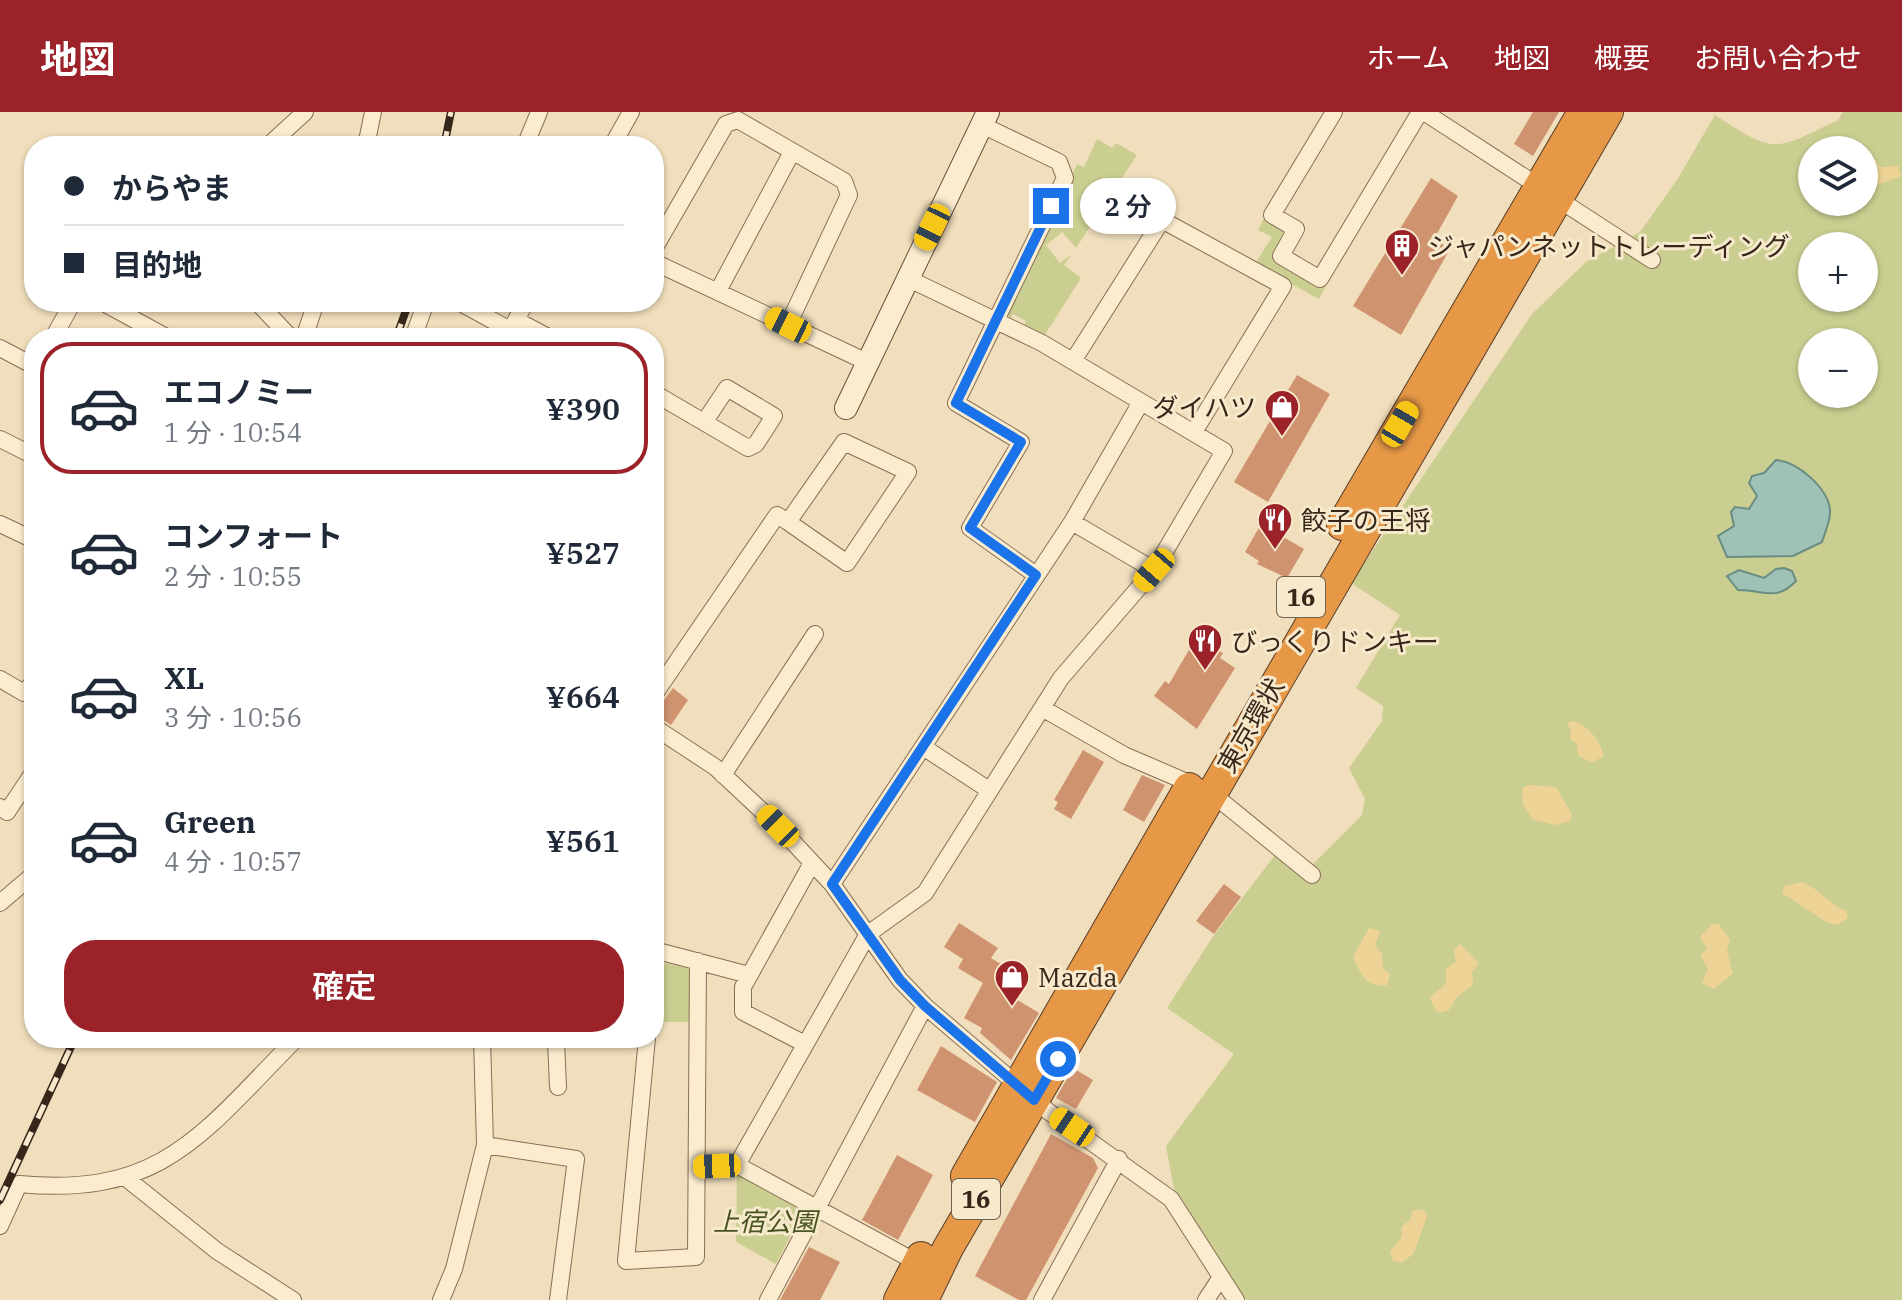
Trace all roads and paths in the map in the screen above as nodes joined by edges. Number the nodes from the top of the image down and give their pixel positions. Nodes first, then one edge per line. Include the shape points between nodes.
1 (305, 112) edge
2 (373, 112) edge
3 (539, 112) edge
4 (1334, 112) edge
5 (1422, 112) edge
6 (1583, 112) edge
7 (1608, 112) edge
8 (628, 113) edge
9 (985, 118) edge
10 (282, 136) edge
11 (368, 136) edge
12 (529, 136) edge
13 (617, 136) edge
14 (792, 152) junction
15 (1548, 192) junction
16 (664, 232) edge
17 (1652, 260) dead end
18 (664, 267) edge
19 (907, 278) junction
20 (718, 291) junction
21 (120, 312) edge
22 (266, 312) edge
23 (478, 312) edge
24 (994, 320) junction
25 (788, 325) junction
26 (150, 328) edge
27 (282, 328) edge
28 (508, 328) edge
29 (0, 348) edge
30 (24, 361) edge
31 (1073, 361) junction
32 (867, 362) junction
33 (664, 398) edge
34 (1141, 402) junction
35 (846, 408) dead end
36 (705, 421) dead end
37 (1194, 432) junction
38 (0, 439) edge
39 (24, 451) edge
40 (788, 522) junction
41 (1072, 522) junction
42 (0, 524) edge
43 (24, 535) edge
44 (1154, 570) junction
45 (1036, 575) junction
46 (815, 634) dead end
47 (0, 679) edge
48 (664, 680) edge
49 (24, 693) edge
50 (1042, 708) junction
51 (664, 734) edge
52 (923, 747) junction
53 (723, 775) junction
54 (24, 786) edge
55 (1200, 789) junction
56 (989, 790) junction
57 (0, 807) edge
58 (812, 863) junction
59 (1312, 875) dead end
60 (24, 883) edge
61 (832, 884) junction
62 (0, 903) edge
63 (868, 934) junction
64 (664, 952) edge
65 (698, 961) junction
66 (749, 975) junction
67 (925, 1006) junction
68 (805, 1044) junction
69 (287, 1048) edge
70 (482, 1048) edge
71 (556, 1048) edge
72 (646, 1048) edge
73 (558, 1087) dead end
74 (1027, 1092) junction
75 (485, 1145) junction
76 (1119, 1159) junction
77 (737, 1165) junction
78 (697, 1167) junction
79 (126, 1178) junction
80 (814, 1208) junction
81 (0, 1226) edge
82 (918, 1263) junction
83 (1221, 1277) junction
84 (293, 1300) edge
85 (441, 1300) edge
86 (558, 1300) edge
87 (768, 1300) edge
88 (899, 1300) edge
89 (923, 1300) edge
90 (1042, 1300) edge
91 (1206, 1300) edge
92 (1236, 1300) edge

1 - 10 street
2 - 11 street
3 - 12 street
4 - 5 street via 1272,215 1296,229 1281,256 1320,279
5 - 15 street
6 - 15 highway, 東京環状 / 16
7 - 15 highway, 東京環状 / 16
8 - 13 street
9 - 19 street
9 - 24 street via 1059,162 1065,178
14 - 16 street via 738,120 726,124
14 - 20 street
14 - 25 street via 844,181 849,195
15 - 17 street
15 - 55 highway, 東京環状 / 16
18 - 20 street
19 - 24 street
19 - 32 street
20 - 25 street
21 - 26 street
22 - 27 street
23 - 28 street
24 - 31 street
24 - 45 street via 956,403 1021,442 970,528
25 - 32 street
29 - 30 street
31 - 34 street
31 - 37 street via 1162,220 1283,286
32 - 35 street
33 - 36 street
34 - 37 street
34 - 41 street
37 - 44 street via 1224,451
38 - 39 street
40 - 40 street via 847,563 908,472 844,442
40 - 48 street via 777,515
41 - 44 street
41 - 45 street
42 - 43 street
44 - 50 street via 1073,663
45 - 52 street
46 - 53 street
47 - 49 street
50 - 55 street via 1074,729
50 - 56 street
51 - 53 street
52 - 56 street
52 - 61 street
53 - 58 street
54 - 57 street via 7,812
55 - 59 street
55 - 74 highway, 東京環状 / 16
56 - 63 street via 925,893
58 - 61 street
58 - 66 street
60 - 62 street
61 - 63 street
63 - 67 street
63 - 68 street
64 - 65 street
65 - 66 street
65 - 78 street
66 - 68 street via 743,987 743,1012
67 - 74 street
67 - 80 street
68 - 77 street
69 - 79 street via 205,1133
70 - 75 street
71 - 73 street
72 - 78 street via 626,1261 696,1257
74 - 76 street
74 - 82 highway, 東京環状 / 16
74 - 89 highway, 東京環状 / 16
75 - 85 street via 454,1269
75 - 86 street via 576,1159
76 - 83 street via 1171,1199
76 - 90 street
77 - 78 street
77 - 80 street
79 - 81 street via 64,1188 19,1184
79 - 84 street via 217,1251
80 - 82 street
80 - 87 street
82 - 88 highway, 東京環状 / 16
83 - 91 street
83 - 92 street

